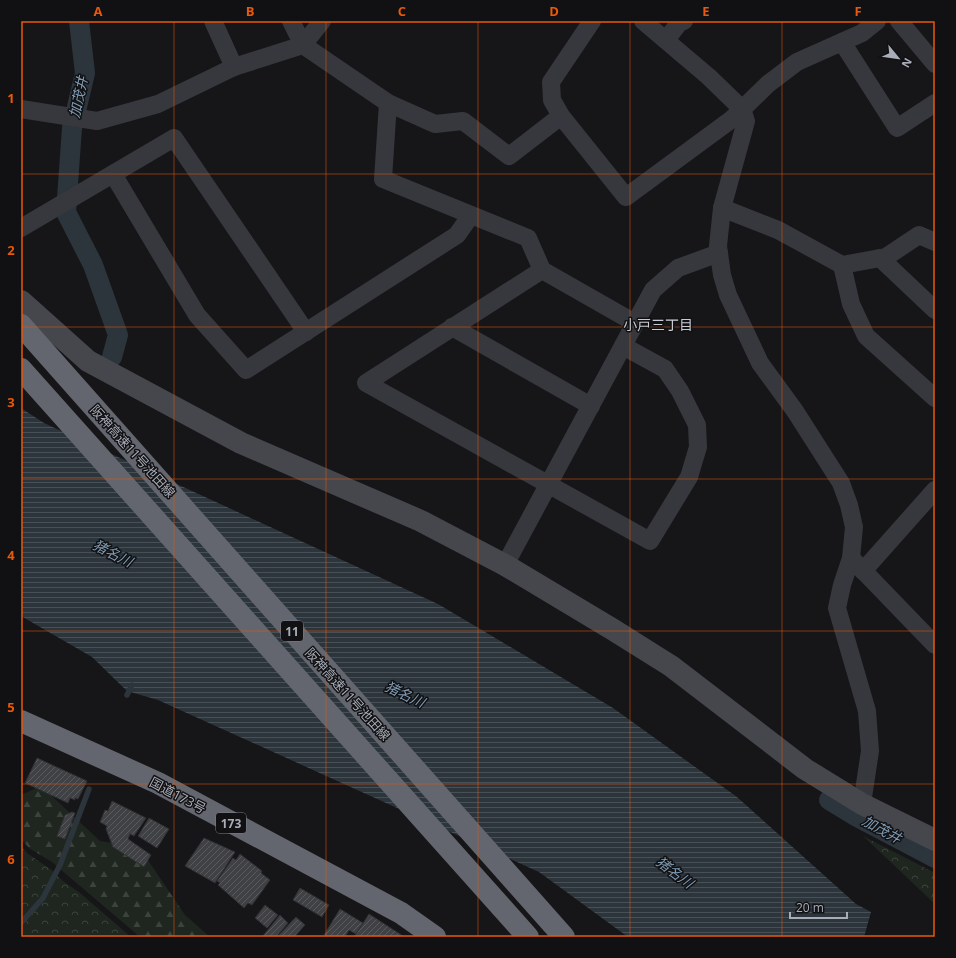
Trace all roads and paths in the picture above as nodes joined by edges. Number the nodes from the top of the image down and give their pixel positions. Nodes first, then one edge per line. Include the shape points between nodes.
1 (213, 21) edge
2 (291, 21) edge
3 (322, 21) edge
4 (592, 21) edge
5 (643, 21) edge
6 (684, 21) edge
7 (877, 21) edge
8 (899, 21) edge
9 (666, 40) junction
10 (842, 42) junction
11 (303, 45) junction
12 (935, 64) edge
13 (234, 67) junction
14 (388, 103) junction
15 (935, 103) edge
16 (21, 109) edge
17 (742, 109) junction
18 (561, 116) junction
19 (113, 174) junction
20 (722, 208) junction
21 (471, 215) junction
22 (21, 228) edge
23 (935, 242) edge
24 (719, 253) junction
25 (880, 258) junction
26 (842, 265) junction
27 (542, 270) junction
28 (21, 301) edge
29 (935, 310) edge
30 (635, 323) junction
31 (21, 325) edge
32 (452, 327) junction
33 (306, 332) junction
34 (623, 346) junction
35 (21, 368) edge
36 (935, 398) edge
37 (591, 406) junction
38 (548, 485) junction
39 (935, 490) edge
40 (505, 565) junction
41 (857, 565) junction
42 (935, 645) edge
43 (21, 721) edge
44 (862, 804) junction
45 (935, 840) edge
46 (435, 937) edge
47 (528, 937) edge
48 (564, 937) edge

1 - 13 street
2 - 11 street
3 - 11 street
4 - 18 street via 550,82 552,100
5 - 9 street
6 - 9 street
7 - 10 street via 862,33
8 - 12 street
9 - 17 street
10 - 15 street via 897,128
10 - 17 street via 797,62 768,84
11 - 13 street
11 - 14 street
13 - 16 street via 158,104 97,121
14 - 18 street via 434,124 463,120 509,156
14 - 21 street via 383,179
17 - 18 street via 626,197
17 - 20 street via 746,121
19 - 22 street
19 - 33 street via 174,138
19 - 33 street via 198,314 246,370
20 - 24 street
20 - 26 street via 778,230
21 - 27 street via 528,238
21 - 33 street via 457,235
23 - 25 street via 919,235 886,257
24 - 30 street via 678,268 653,290
24 - 41 street via 728,295 760,363 795,411 841,483 854,527
25 - 26 street
25 - 29 street
26 - 36 street via 851,304 866,336
27 - 30 street
27 - 32 street
28 - 40 street via 88,361 240,442 421,521
30 - 34 street
31 - 48 highway, 阪神高速11号池田線 / 11
32 - 37 street
32 - 38 street via 366,383
34 - 37 street
34 - 38 street via 665,369 680,391 697,425 698,447 689,477 650,541
35 - 47 highway, 阪神高速11号池田線 / 11
37 - 38 street
38 - 40 street
39 - 41 street
40 - 44 street via 671,666 805,769
41 - 42 street
41 - 44 street via 842,585 837,608 867,711 870,751
43 - 46 highway, 国道173号 / 173 via 158,783 401,912
44 - 45 street

